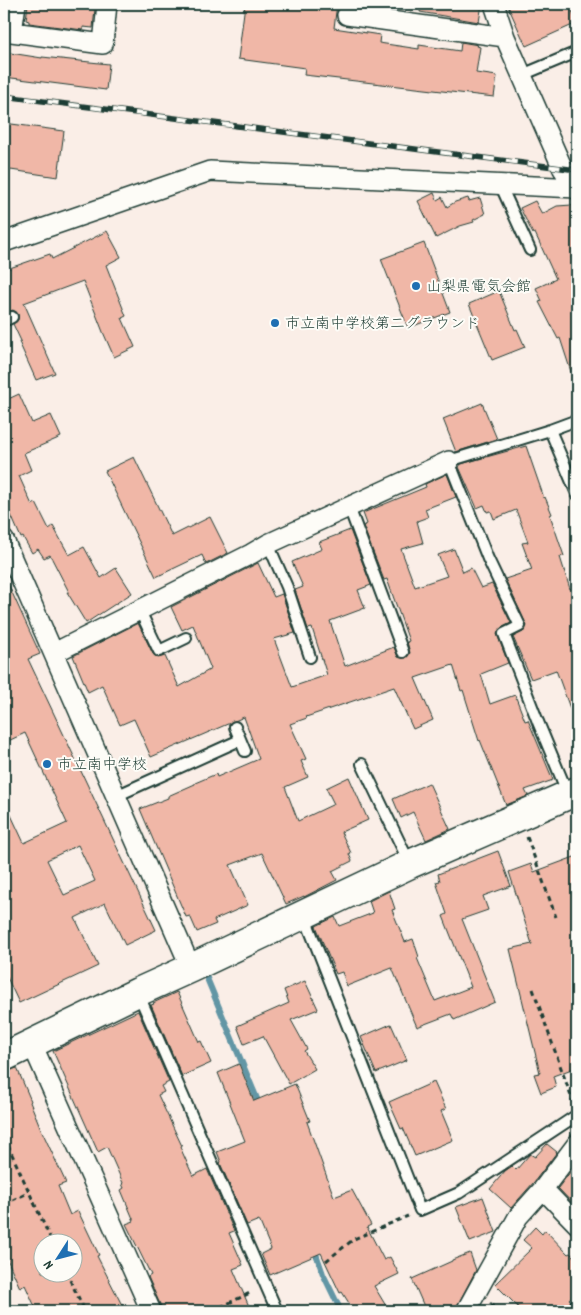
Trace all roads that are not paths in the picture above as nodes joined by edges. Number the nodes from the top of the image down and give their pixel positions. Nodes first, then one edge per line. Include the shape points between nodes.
1 (16, 4) edge
2 (107, 4) edge
3 (494, 4) edge
4 (347, 15) dead end
5 (8, 32) edge
6 (505, 37) junction
7 (577, 52) edge
8 (522, 75) junction
9 (500, 184) junction
10 (577, 188) edge
11 (4, 242) edge
12 (530, 250) dead end
13 (577, 420) edge
14 (550, 430) junction
15 (449, 461) junction
16 (577, 494) edge
17 (349, 507) junction
18 (4, 540) edge
19 (268, 544) junction
20 (140, 611) junction
21 (186, 638) dead end
22 (403, 652) dead end
23 (54, 654) junction
24 (310, 656) dead end
25 (235, 727) dead end
26 (240, 740) junction
27 (245, 751) dead end
28 (362, 764) dead end
29 (573, 793) edge
30 (116, 796) junction
31 (410, 864) junction
32 (304, 915) junction
33 (191, 968) junction
34 (138, 992) junction
35 (32, 1044) junction
36 (4, 1057) edge
37 (576, 1110) edge
38 (577, 1144) edge
39 (543, 1189) junction
40 (577, 1224) edge
41 (151, 1311) edge
42 (277, 1311) edge
43 (466, 1311) edge

1 - 5 street
2 - 5 street via 103,44
3 - 6 street
4 - 6 street
6 - 8 street
7 - 8 lane
8 - 10 street via 563,169
9 - 10 street
9 - 11 street via 210,171
9 - 12 lane
13 - 14 lane
14 - 15 lane
14 - 16 lane
15 - 17 street
15 - 29 lane via 488,559 520,626 504,634 538,722
17 - 19 street
17 - 22 lane
18 - 23 street
19 - 20 street
19 - 24 lane via 287,587
20 - 21 lane via 159,651
20 - 23 street
23 - 30 street
25 - 26 lane
26 - 27 lane
26 - 30 lane
28 - 31 lane
29 - 31 street
30 - 33 street
31 - 32 street
32 - 33 street
32 - 37 lane via 420,1210 459,1193
33 - 34 street
34 - 35 street
34 - 42 lane
35 - 36 street
35 - 41 street
38 - 39 street
39 - 40 street
39 - 43 street via 518,1217

